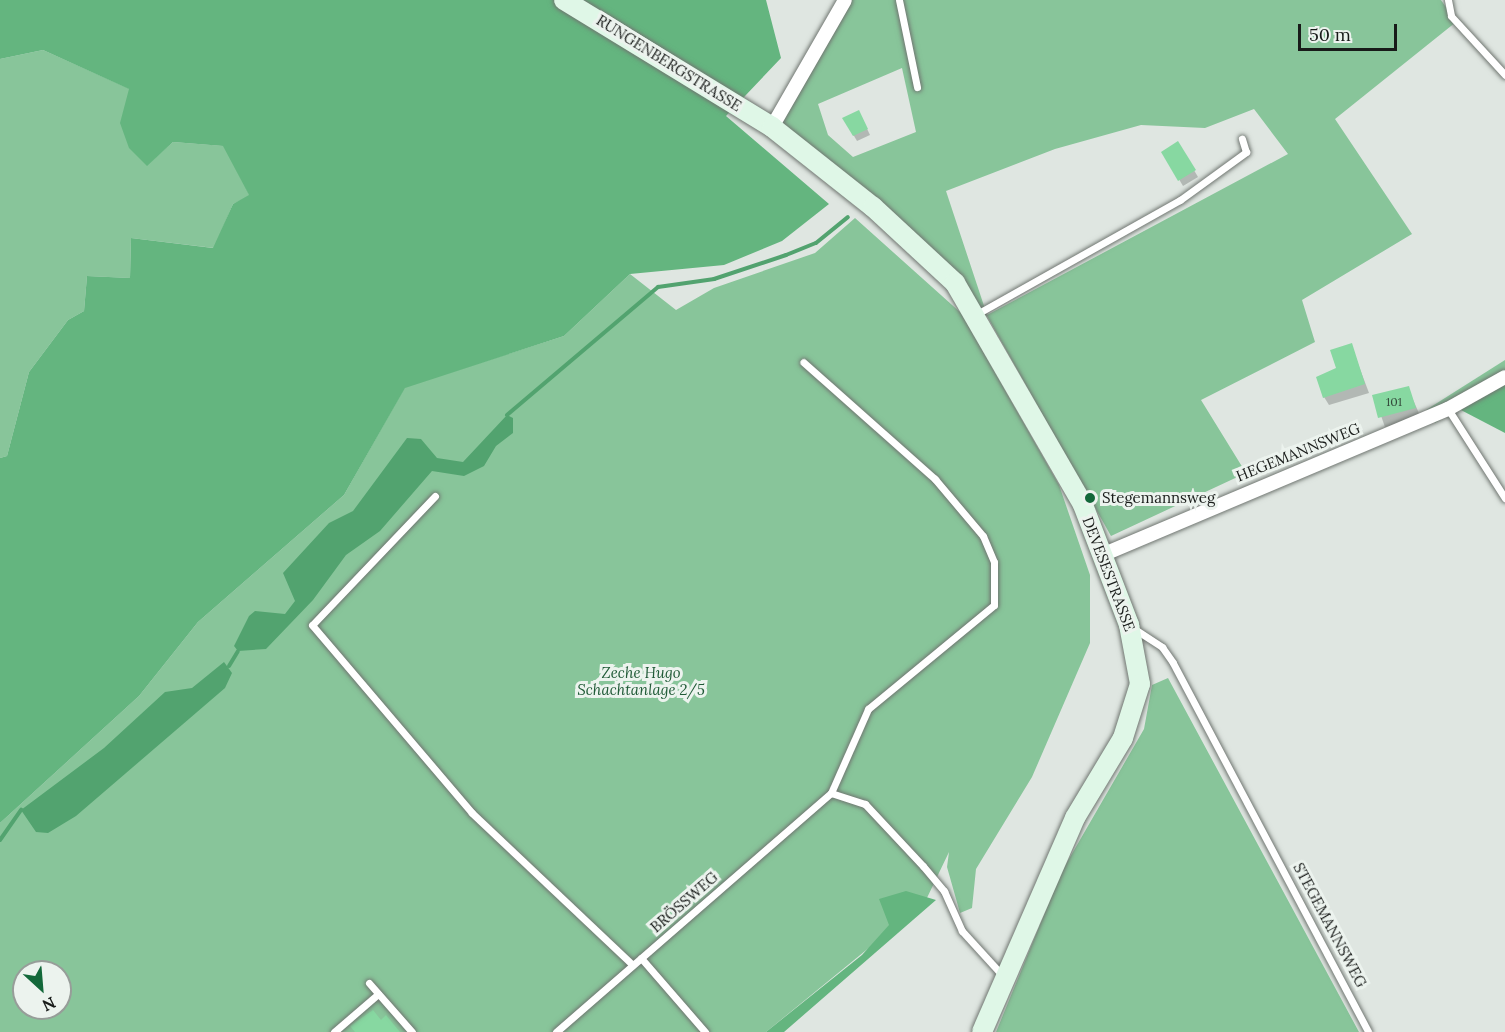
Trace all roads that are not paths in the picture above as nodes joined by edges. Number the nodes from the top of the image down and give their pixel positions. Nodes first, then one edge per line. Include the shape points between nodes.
1 (564, 0) edge
2 (845, 0) edge
3 (899, 0) edge
4 (1448, 0) edge
5 (1505, 75) edge
6 (917, 87) dead end
7 (772, 127) junction
8 (1242, 139) dead end
9 (975, 315) junction
10 (803, 362) dead end
11 (1505, 377) edge
12 (1448, 409) junction
13 (435, 496) dead end
14 (1505, 498) edge
15 (1102, 555) junction
16 (1129, 626) junction
17 (831, 793) junction
18 (641, 958) junction
19 (633, 965) junction
20 (1003, 976) junction
21 (369, 983) dead end
22 (378, 994) junction
23 (334, 1032) edge
24 (412, 1032) edge
25 (556, 1032) edge
26 (705, 1032) edge
27 (982, 1032) edge
28 (1368, 1032) edge

1 - 7 street, RUNGENBERGSTRASSE
2 - 7 street
3 - 6 lane
4 - 5 lane via 1451,16
7 - 9 street, DEVESESTRASSE via 928,257 955,283
8 - 9 lane via 1246,152 1180,200
9 - 15 street, DEVESESTRASSE via 1083,505
10 - 17 lane via 935,479 983,536 998,588 994,604 973,626 891,686 868,709
11 - 12 street, HEGEMANNSWEG
12 - 14 lane
12 - 15 street, HEGEMANNSWEG
13 - 19 lane via 312,625 472,813
15 - 16 street, DEVESESTRASSE
16 - 20 street, DEVESESTRASSE via 1140,684 1134,711 1075,818
16 - 28 lane, STEGEMANNSWEG via 1162,647 1173,663
17 - 18 lane, BRÖSSWEG
17 - 20 lane via 872,812 944,891 962,931
18 - 19 lane, BRÖSSWEG
18 - 26 lane
19 - 25 lane, BRÖSSWEG
20 - 27 street, DEVESESTRASSE
21 - 22 lane
22 - 23 lane
22 - 24 lane

